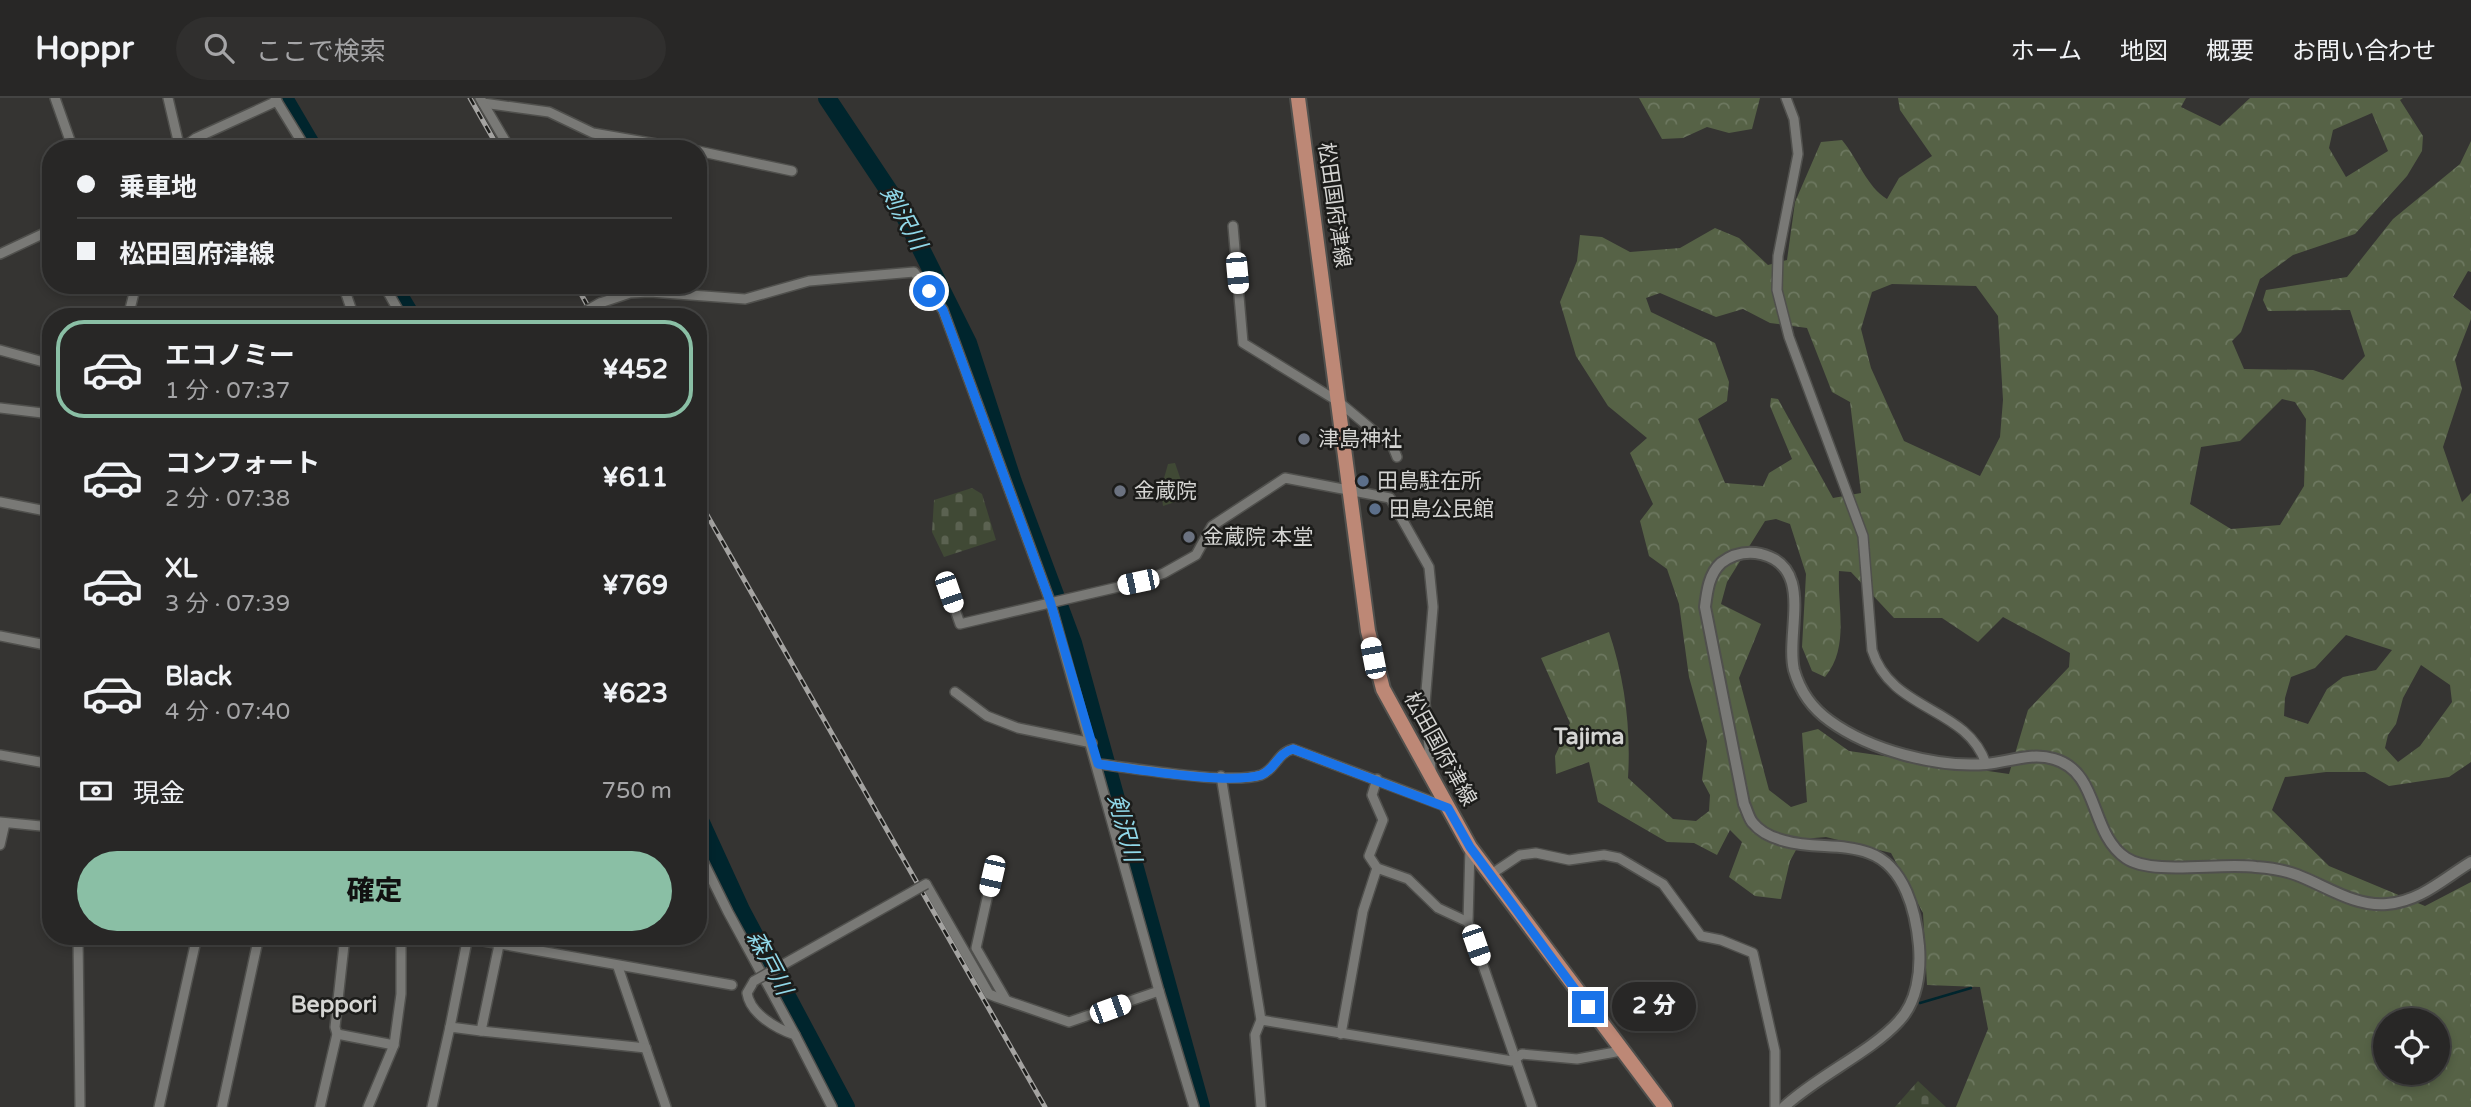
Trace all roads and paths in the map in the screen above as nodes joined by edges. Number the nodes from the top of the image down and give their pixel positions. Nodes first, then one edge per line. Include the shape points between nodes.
1 (55, 98) edge
2 (168, 98) edge
3 (1298, 98) edge
4 (1786, 98) edge
5 (276, 99) edge
6 (482, 100) edge
7 (70, 140) edge
8 (178, 140) edge
9 (193, 140) edge
10 (300, 140) edge
11 (505, 140) edge
12 (633, 140) edge
13 (707, 154) edge
14 (792, 172) dead end
15 (1233, 226) dead end
16 (42, 234) edge
17 (0, 254) edge
18 (636, 294) edge
19 (677, 294) edge
20 (593, 308) edge
21 (0, 349) edge
22 (42, 361) edge
23 (1339, 402) junction
24 (0, 408) edge
25 (42, 413) edge
26 (1397, 457) dead end
27 (1350, 491) junction
28 (0, 502) edge
29 (42, 510) edge
30 (949, 592) dead end
31 (1050, 601) junction
32 (0, 636) edge
33 (42, 644) edge
34 (955, 692) dead end
35 (1092, 743) junction
36 (0, 755) edge
37 (42, 762) edge
38 (1098, 764) junction
39 (1986, 764) junction
40 (1221, 776) junction
41 (1377, 779) junction
42 (1432, 782) junction
43 (1448, 808) junction
44 (2, 822) edge
45 (42, 826) edge
46 (0, 845) edge
47 (1470, 847) junction
48 (2471, 862) edge
49 (1377, 868) junction
50 (707, 870) edge
51 (1490, 875) junction
52 (992, 876) dead end
53 (1468, 922) junction
54 (78, 945) edge
55 (195, 945) edge
56 (257, 945) edge
57 (344, 945) edge
58 (401, 945) edge
59 (467, 945) edge
60 (499, 945) joint
61 (618, 968) junction
62 (732, 985) dead end
63 (1159, 991) junction
64 (1006, 1001) junction
65 (1261, 1020) junction
66 (450, 1027) junction
67 (481, 1031) junction
68 (337, 1034) junction
69 (1341, 1034) junction
70 (795, 1035) junction
71 (394, 1045) junction
72 (646, 1048) junction
73 (1621, 1051) junction
74 (1516, 1058) junction
75 (80, 1107) edge
76 (159, 1107) edge
77 (222, 1107) edge
78 (320, 1107) edge
79 (368, 1107) edge
80 (432, 1107) edge
81 (666, 1107) edge
82 (832, 1107) edge
83 (1194, 1107) edge
84 (1261, 1107) edge
85 (1532, 1107) edge
86 (1665, 1107) edge
87 (1775, 1107) edge
88 (1784, 1107) edge

1 - 7 street
2 - 8 street
3 - 23 main road, 松田国府津線
4 - 39 street via 1798,154 1778,256 1777,290 1789,337 1863,536 1872,650 1876,663 1899,692 1971,734
5 - 9 street
5 - 10 street
6 - 11 street
6 - 12 street via 549,113 593,133
13 - 14 street
15 - 23 street via 1243,343
16 - 17 street
18 - 20 street, bridge via 614,297
19 - 31 street, bridge via 745,299 809,281 914,272 943,310
21 - 22 street
23 - 26 street via 1393,447
23 - 27 main road, 松田国府津線
24 - 25 street
27 - 31 street via 1285,478 1212,526 1196,555 1164,573
27 - 42 main road, 松田国府津線 via 1373,658 1388,699
27 - 42 street via 1390,498 1429,567 1433,607 1425,703
28 - 29 street
30 - 31 street via 960,624
31 - 35 street
32 - 33 street
34 - 35 street via 987,716 1018,729
35 - 38 street
36 - 37 street
38 - 40 street
38 - 63 street
39 - 48 street via 2039,757 2067,764 2082,778 2110,841 2126,858 2147,867 2221,864 2276,870 2381,905 2421,895
39 - 88 street via 1931,762 1831,722 1810,702 1794,669 1795,591 1784,568 1759,553 1724,561 1709,583 1705,607 1740,792 1752,823 1770,837 1803,846 1868,852 1883,861 1905,888 1918,936 1918,976 1900,1021
40 - 41 street via 1261,775 1282,752 1293,749
40 - 65 street
41 - 43 street
41 - 49 street via 1372,794 1383,820 1369,856
42 - 43 main road, 松田国府津線
43 - 47 main road, 松田国府津線
44 - 45 street
44 - 46 street
47 - 51 main road, 松田国府津線
47 - 53 street
49 - 53 street via 1408,879 1438,908
49 - 69 street via 1363,911
50 - 70 street
51 - 73 main road, 松田国府津線
51 - 87 street via 1520,855 1569,860 1619,858 1663,884 1701,936 1753,953 1775,1051
52 - 64 street via 976,948
53 - 74 street
54 - 75 street
55 - 76 street
56 - 77 street
57 - 68 street
58 - 71 street
59 - 66 street
60 - 61 street
60 - 67 street
61 - 62 street
61 - 72 street
63 - 64 street via 1069,1022
63 - 83 street
64 - 70 street, bridge via 989,994 926,884 754,981 747,993 753,1008 776,1027
65 - 69 street
65 - 84 street via 1255,1035
66 - 67 street
66 - 80 street
67 - 72 street
68 - 71 street
68 - 78 street
69 - 74 street via 1511,1061
70 - 82 street
71 - 79 street
72 - 81 street
73 - 74 street via 1577,1059 1522,1054
73 - 86 main road, 松田国府津線
74 - 85 street

